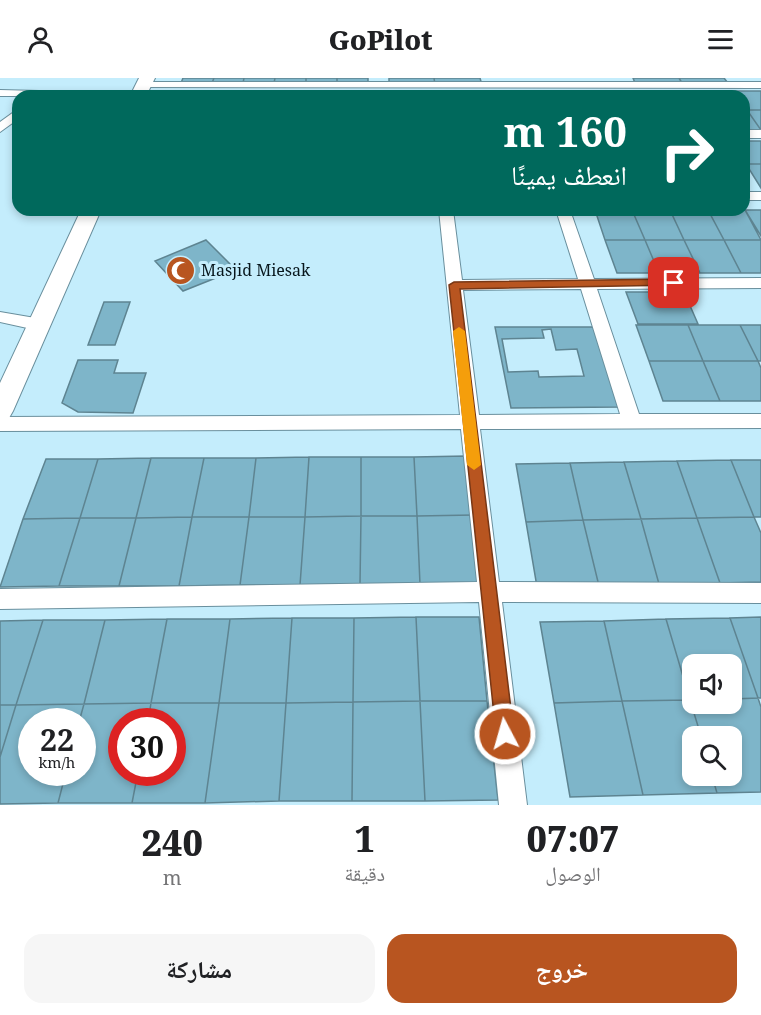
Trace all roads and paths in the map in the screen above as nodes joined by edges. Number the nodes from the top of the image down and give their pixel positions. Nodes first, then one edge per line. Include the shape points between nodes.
1 (733, 81) edge
2 (374, 82) edge
3 (486, 82) edge
4 (619, 82) edge
5 (761, 85) edge
6 (143, 86) edge
7 (425, 90) edge
8 (437, 90) edge
9 (671, 90) edge
10 (683, 90) edge
11 (12, 118) edge
12 (0, 128) edge
13 (88, 216) edge
14 (447, 216) edge
15 (565, 216) edge
16 (588, 283) junction
17 (761, 283) edge
18 (454, 285) junction
19 (0, 317) edge
20 (40, 325) junction
21 (0, 411) edge
22 (632, 421) junction
23 (761, 421) edge
24 (0, 424) edge
25 (470, 424) junction
26 (489, 592) junction
27 (761, 593) edge
28 (0, 599) edge
29 (513, 805) edge

1 - 5 street
1 - 10 street
2 - 6 street
2 - 7 street
3 - 4 street
3 - 8 street
4 - 9 street
11 - 12 street
13 - 20 street
14 - 18 street
15 - 16 street
16 - 17 street
16 - 18 street
16 - 22 street
18 - 25 street
19 - 20 street
20 - 21 street
22 - 23 street
22 - 25 street
24 - 25 street
25 - 26 street
26 - 27 street
26 - 28 street
26 - 29 street

